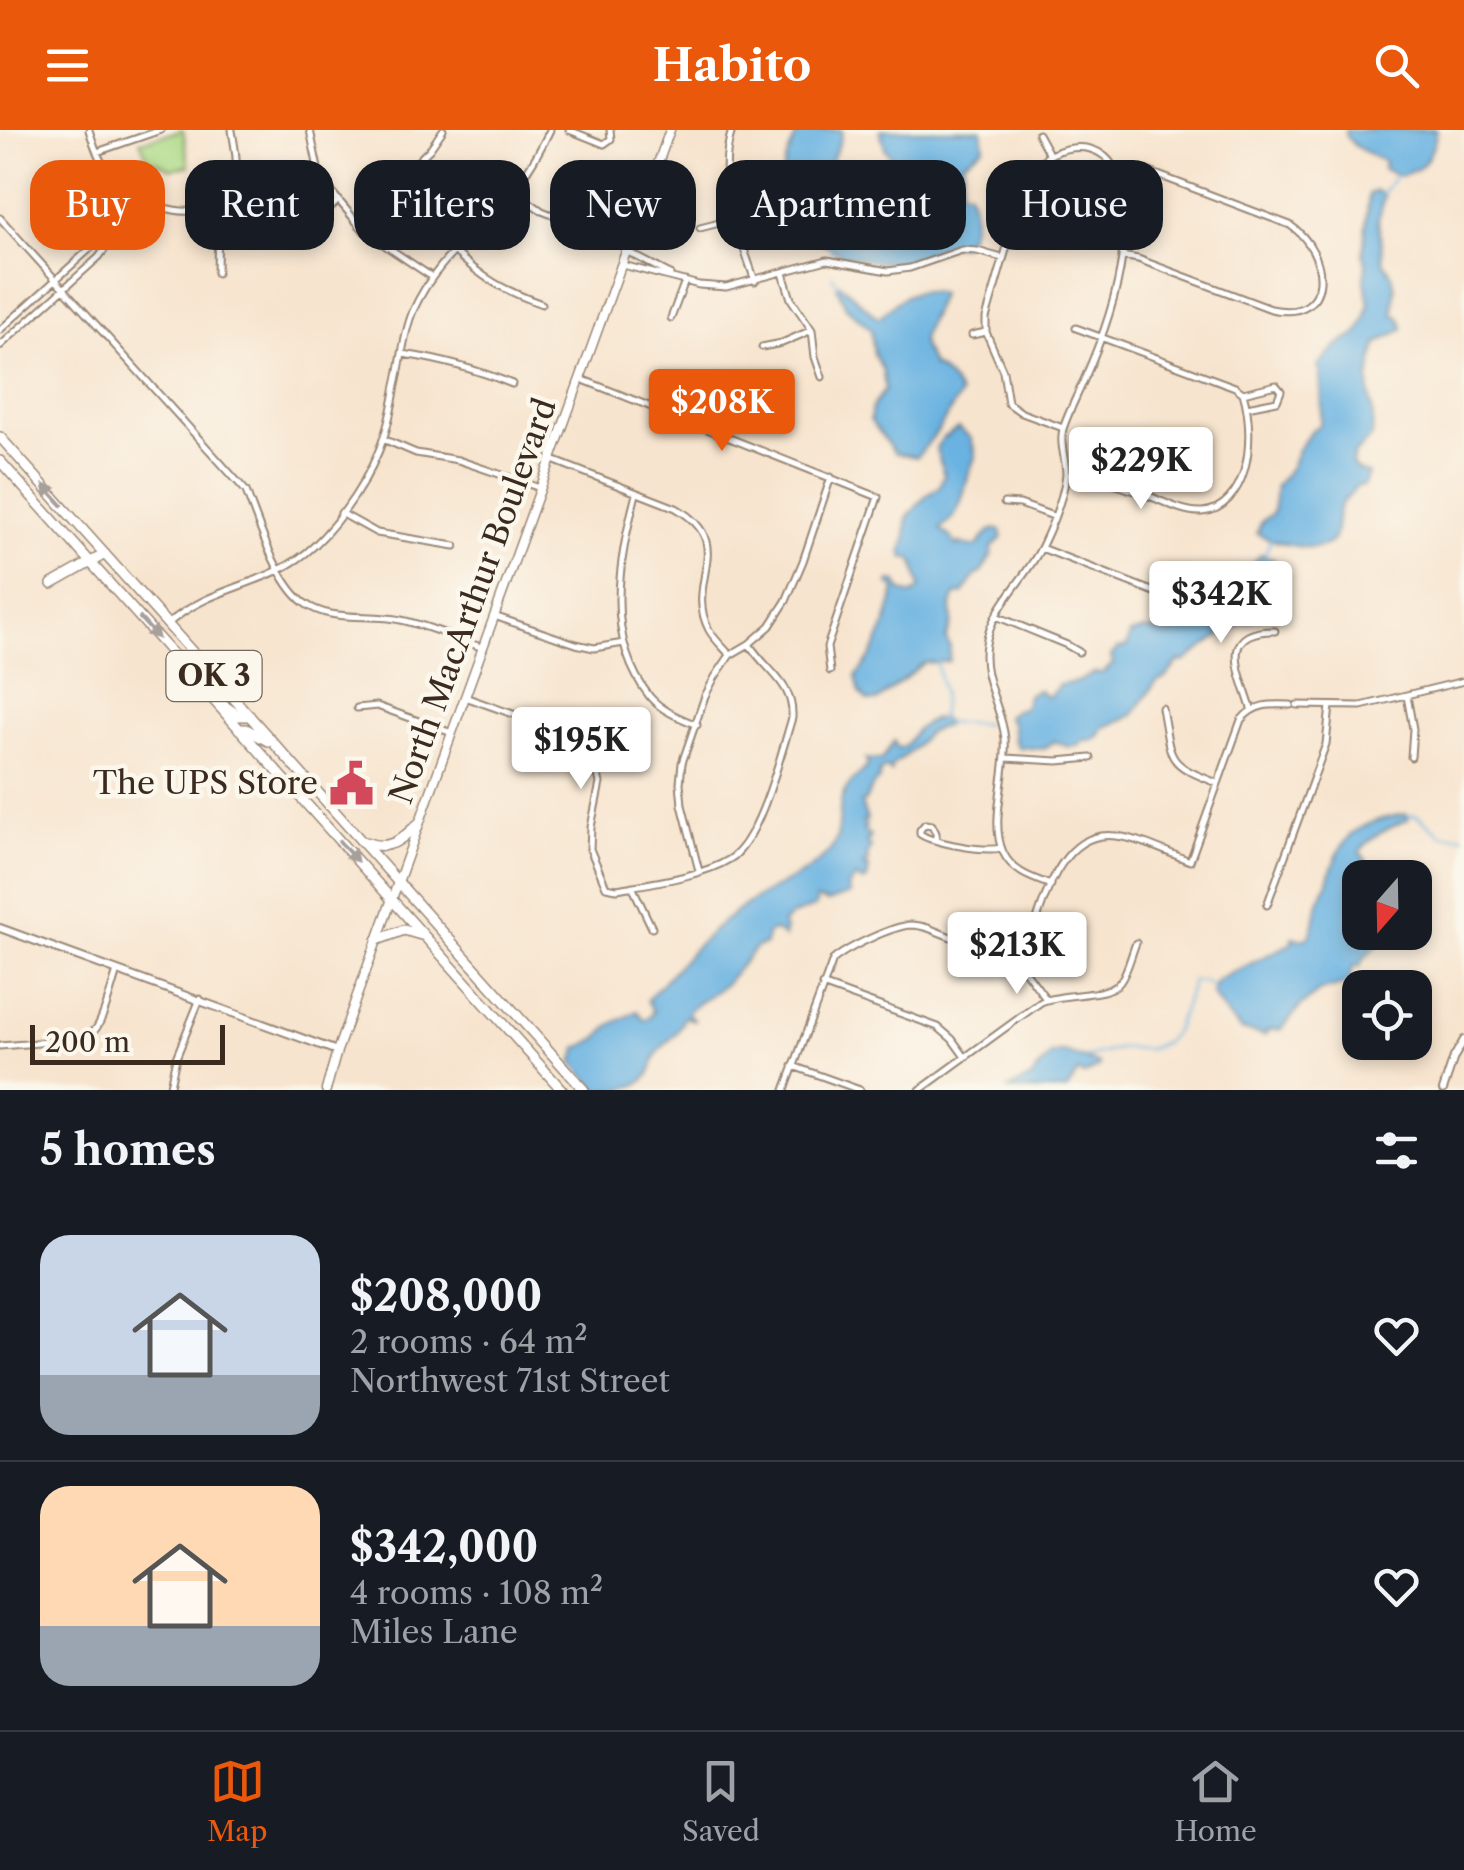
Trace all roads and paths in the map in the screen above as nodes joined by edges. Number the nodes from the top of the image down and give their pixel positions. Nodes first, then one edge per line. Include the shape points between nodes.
1 (89, 130) edge
2 (160, 130) edge
3 (232, 130) edge
4 (310, 130) edge
5 (443, 130) edge
6 (550, 130) edge
7 (568, 130) edge
8 (610, 130) edge
9 (670, 130) edge
10 (732, 130) edge
11 (1038, 134) dead end
12 (97, 152) junction
13 (1049, 154) junction
14 (102, 160) edge
15 (236, 160) edge
16 (420, 160) edge
17 (659, 160) edge
18 (725, 160) edge
19 (1041, 160) edge
20 (1107, 160) edge
21 (530, 166) edge
22 (1163, 177) edge
23 (338, 200) junction
24 (334, 204) edge
25 (0, 218) edge
26 (354, 219) edge
27 (716, 224) edge
28 (700, 228) dead end
29 (86, 250) edge
30 (104, 250) edge
31 (218, 250) edge
32 (391, 250) edge
33 (453, 250) joint
34 (627, 250) edge
35 (631, 250) edge
36 (745, 250) edge
37 (1004, 250) edge
38 (1122, 250) edge
39 (1122, 256) junction
40 (1002, 258) junction
41 (621, 265) junction
42 (783, 272) junction
43 (218, 273) dead end
44 (672, 276) junction
45 (432, 277) junction
46 (55, 280) junction
47 (686, 281) junction
48 (755, 281) junction
49 (64, 289) junction
50 (542, 304) dead end
51 (672, 318) dead end
52 (1076, 328) dead end
53 (0, 330) edge
54 (812, 330) junction
55 (986, 332) junction
56 (972, 335) dead end
57 (1100, 337) junction
58 (0, 346) edge
59 (762, 346) dead end
60 (403, 354) junction
61 (822, 377) dead end
62 (580, 378) junction
63 (512, 384) dead end
64 (1243, 393) junction
65 (1246, 407) junction
66 (1064, 428) junction
67 (0, 437) edge
68 (384, 439) junction
69 (1150, 450) dead end
70 (550, 459) junction
71 (0, 461) edge
72 (1066, 474) junction
73 (831, 477) junction
74 (540, 488) junction
75 (1128, 489) junction
76 (636, 494) junction
77 (1004, 503) dead end
78 (342, 513) junction
79 (1053, 516) junction
80 (455, 546) dead end
81 (1041, 548) junction
82 (105, 554) junction
83 (90, 562) junction
84 (280, 571) junction
85 (98, 572) junction
86 (1170, 598) dead end
87 (494, 616) junction
88 (996, 616) junction
89 (168, 624) junction
90 (1276, 631) dead end
91 (624, 644) junction
92 (749, 644) junction
93 (483, 648) junction
94 (1079, 652) dead end
95 (730, 655) junction
96 (830, 671) dead end
97 (1464, 681) edge
98 (208, 694) junction
99 (1407, 696) junction
100 (465, 697) junction
101 (1330, 706) junction
102 (358, 708) dead end
103 (1162, 708) dead end
104 (1251, 709) junction
105 (250, 716) junction
106 (696, 725) junction
107 (239, 729) junction
108 (452, 733) junction
109 (279, 748) junction
110 (1411, 757) dead end
111 (1005, 758) junction
112 (1090, 758) dead end
113 (1218, 783) junction
114 (419, 823) junction
115 (360, 840) junction
116 (936, 840) dead end
117 (1001, 848) junction
118 (699, 871) junction
119 (398, 881) junction
120 (1051, 885) junction
121 (632, 886) junction
122 (391, 900) junction
123 (1267, 905) dead end
124 (0, 928) edge
125 (652, 928) dead end
126 (425, 937) junction
127 (377, 940) junction
128 (1136, 942) dead end
129 (1020, 964) junction
130 (117, 971) junction
131 (822, 984) junction
132 (200, 999) junction
133 (1046, 999) junction
134 (510, 1007) junction
135 (498, 1018) junction
136 (1463, 1045) edge
137 (0, 1046) edge
138 (337, 1051) junction
139 (965, 1057) junction
140 (793, 1066) junction
141 (169, 1090) edge
142 (326, 1090) edge
143 (562, 1090) edge
144 (584, 1090) edge
145 (785, 1090) edge
146 (860, 1090) edge
147 (920, 1090) edge
148 (1443, 1090) edge

1 - 12 street
2 - 12 street
3 - 15 street
4 - 23 street via 318,173
5 - 16 street
6 - 21 street
7 - 8 street via 604,144
9 - 17 main road, North MacArthur Boulevard
10 - 18 street
11 - 13 street
12 - 14 street
13 - 19 street
13 - 20 street via 1076,147
22 - 39 street via 1298,230 1314,250 1320,286 1310,304 1286,312
23 - 24 street
23 - 26 street
25 - 46 street
27 - 28 street
29 - 46 street
30 - 49 street
31 - 43 street
32 - 45 street
33 - 45 street
33 - 50 street via 482,277
34 - 41 main road, North MacArthur Boulevard
35 - 44 street
36 - 48 street
37 - 40 street
38 - 39 street
39 - 57 street
40 - 42 street via 966,250 895,271 834,260
40 - 55 street
41 - 44 street
41 - 62 main road, North MacArthur Boulevard
42 - 48 street
42 - 54 street via 791,300
44 - 47 street
45 - 60 street via 412,312
46 - 49 street
46 - 53 street
47 - 48 street via 718,288
47 - 51 street
49 - 58 street
49 - 84 street via 246,491
52 - 57 street
54 - 59 street
54 - 61 street
55 - 56 street
55 - 66 street via 1011,406
57 - 64 street
57 - 66 street
60 - 63 street
60 - 68 street
62 - 70 main road, North MacArthur Boulevard
62 - 73 street
64 - 65 street
64 - 65 street via 1276,385 1281,391 1277,401
65 - 75 street via 1242,477 1214,510 1191,511
66 - 72 street
82 -> 67 highway, OK 3
68 - 74 street
68 - 78 street
69 - 75 street
70 - 74 main road, North MacArthur Boulevard
70 - 76 street
71 - 83 highway, OK 3
72 - 75 street
72 - 79 street
73 - 92 street via 786,601
73 - 96 street via 878,498 827,647
74 - 87 main road, North MacArthur Boulevard
76 - 91 street via 618,596
76 - 95 street via 695,519 706,537 703,607 709,630
77 - 79 street
78 - 80 street via 377,534
78 - 84 street
79 - 81 street
81 - 86 street
81 - 88 street
82 - 83 highway
82 - 89 highway, OK 3
83 - 85 highway, OK 3
83 - 85 highway via 55,586
84 - 89 street via 217,593
84 - 93 street via 314,609 407,622
85 -> 98 highway, OK 3
87 - 91 street via 594,648
87 - 93 main road, North MacArthur Boulevard
88 - 94 street
88 - 111 street via 985,661
89 - 105 highway, OK 3
90 - 104 street via 1253,632 1238,650
91 - 106 street via 652,698
92 - 95 street
92 - 118 street via 784,684 792,718 746,844 731,859
93 - 100 main road, North MacArthur Boulevard
95 - 106 street
97 - 99 street
98 - 105 highway via 239,716
98 - 107 highway, OK 3
99 - 101 street
99 - 110 street
100 - 108 main road, North MacArthur Boulevard
100 - 121 street via 576,739 596,763 600,783 590,849 606,886
101 - 104 street
101 - 123 street via 1326,744
102 - 108 street via 378,706
103 - 113 street via 1174,760
104 - 113 street
105 - 109 highway, OK 3
106 - 118 street via 680,783
107 - 109 highway
107 -> 122 highway, OK 3
108 - 114 main road, North MacArthur Boulevard
109 - 115 highway, OK 3
111 - 112 street
111 - 117 street
113 - 120 street via 1190,862 1125,837 1099,836 1066,856
114 - 115 highway via 388,846
114 - 119 main road, North MacArthur Boulevard
115 - 119 highway, OK 3
116 - 117 street
117 - 120 street via 1018,871
118 - 121 street
119 - 122 main road, North MacArthur Boulevard
119 - 134 highway, OK 3
120 - 129 street
121 - 125 street
122 - 126 highway, OK 3
122 - 127 main road, North MacArthur Boulevard
124 - 130 street
126 - 127 highway via 404,930
126 - 135 highway, OK 3
127 - 138 main road, North MacArthur Boulevard
128 - 133 street via 1116,986
129 - 131 street via 907,926 837,956
129 - 133 street
130 - 132 street
130 - 137 street via 94,1032
131 - 139 street via 938,1027
131 - 140 street
132 - 138 street
132 - 141 street
133 - 139 street
134 - 135 highway
134 - 144 highway, OK 3
135 - 143 highway, OK 3
136 - 148 street
138 - 142 main road, North MacArthur Boulevard
139 - 147 street
140 - 145 street
140 - 146 street

